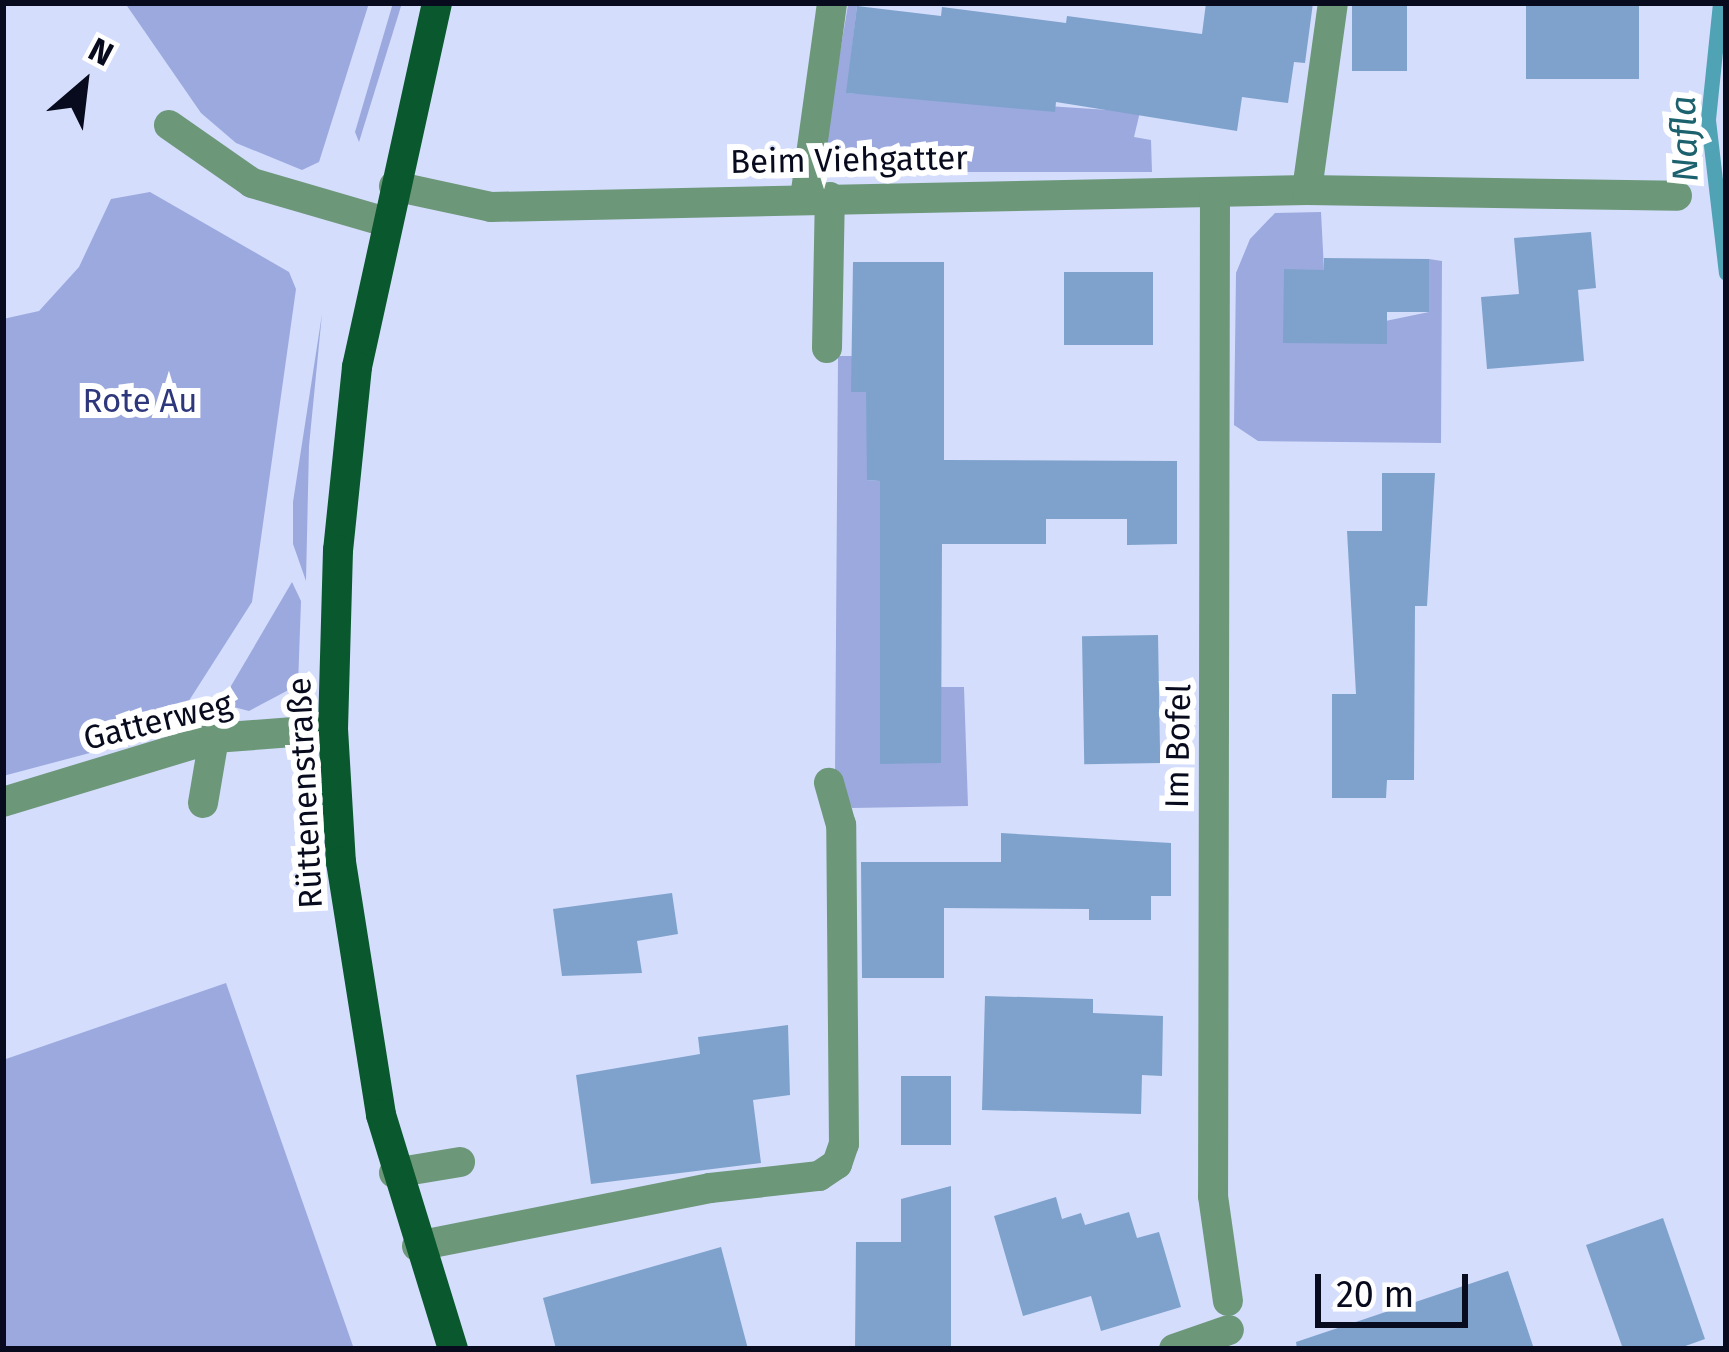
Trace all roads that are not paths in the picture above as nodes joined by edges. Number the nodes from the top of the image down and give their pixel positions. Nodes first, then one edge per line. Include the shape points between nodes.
1 (437, 3) edge
2 (832, 3) edge
3 (1333, 3) edge
4 (169, 125) dead end
5 (394, 186) junction
6 (1307, 190) junction
7 (1215, 192) junction
8 (1677, 196) dead end
9 (818, 197) junction
10 (386, 222) junction
11 (827, 348) dead end
12 (333, 729) junction
13 (214, 738) junction
14 (830, 783) dead end
15 (3, 802) edge
16 (203, 803) dead end
17 (460, 1162) dead end
18 (394, 1173) junction
19 (417, 1246) junction
20 (1231, 1325) edge
21 (453, 1349) edge
22 (1174, 1349) edge

1 - 5 main road, Rüttenenstraße
2 - 9 street
3 - 6 street
4 - 10 street via 252,183
5 - 9 street, Beim Viehgatter via 491,207
5 - 10 main road, Rüttenenstraße
6 - 7 street, Beim Viehgatter
6 - 8 street, Beim Viehgatter
7 - 9 street, Beim Viehgatter
7 - 20 street, Im Bofel via 1213,1196
9 - 11 street
10 - 12 main road, Rüttenenstraße via 345,472
12 - 13 street, Gatterweg
12 - 18 main road, Rüttenenstraße via 344,884
13 - 15 street, Gatterweg
13 - 16 street
14 - 19 street via 841,825 844,1144 837,1164 819,1176 710,1188
17 - 18 street
18 - 19 main road, Rüttenenstraße
19 - 21 main road, Rüttenenstraße
20 - 22 street

